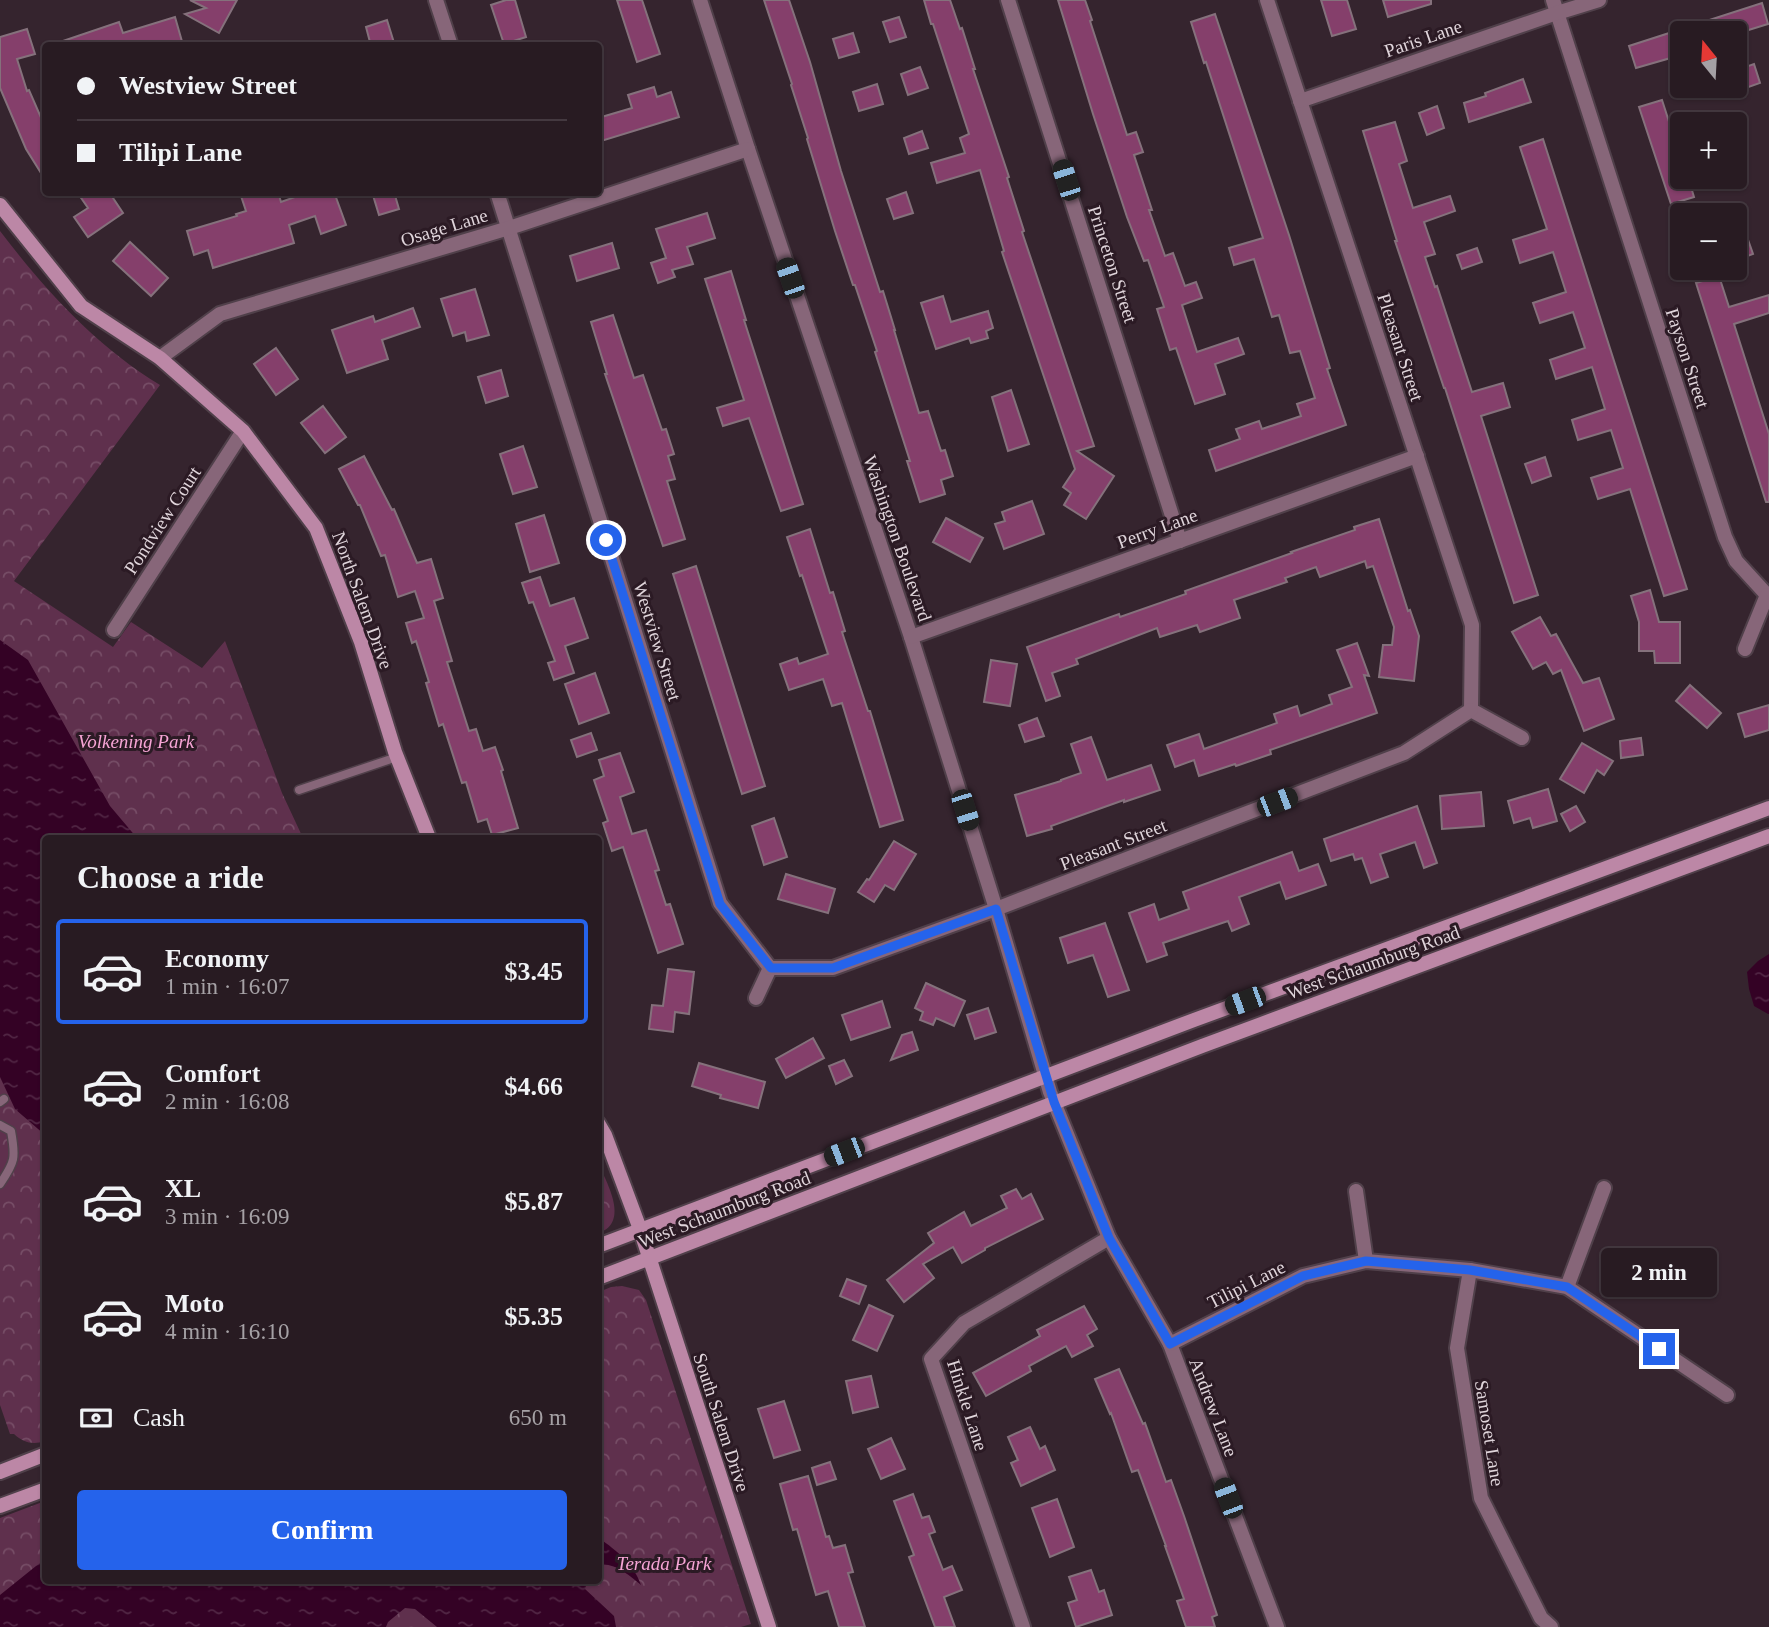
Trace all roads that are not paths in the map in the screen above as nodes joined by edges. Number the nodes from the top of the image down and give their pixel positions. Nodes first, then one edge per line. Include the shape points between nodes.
1 (436, 0) edge
2 (700, 0) edge
3 (1008, 0) edge
4 (1267, 0) edge
5 (1599, 0) edge
6 (1555, 6) edge
7 (450, 42) edge
8 (1300, 101) junction
9 (747, 149) junction
10 (499, 196) edge
11 (0, 205) edge
12 (509, 228) junction
13 (160, 358) junction
14 (243, 431) junction
15 (1417, 456) junction
16 (1180, 541) junction
17 (1768, 596) edge
18 (114, 630) dead end
19 (911, 637) junction
20 (1745, 649) dead end
21 (1471, 710) junction
22 (1521, 738) dead end
23 (397, 757) junction
24 (299, 790) dead end
25 (1769, 808) edge
26 (428, 835) edge
27 (1769, 836) edge
28 (996, 909) junction
29 (771, 968) junction
30 (756, 998) dead end
31 (1045, 1076) junction
32 (1052, 1097) junction
33 (0, 1125) edge
34 (602, 1130) edge
35 (0, 1184) edge
36 (1604, 1188) dead end
37 (1356, 1191) dead end
38 (640, 1229) junction
39 (1109, 1238) junction
40 (602, 1244) edge
41 (649, 1259) junction
42 (1366, 1261) junction
43 (1470, 1270) junction
44 (602, 1277) edge
45 (1567, 1287) junction
46 (1170, 1344) junction
47 (1727, 1395) dead end
48 (42, 1456) edge
49 (0, 1472) edge
50 (42, 1490) edge
51 (0, 1506) edge
52 (769, 1627) edge
53 (1023, 1627) edge
54 (1277, 1627) edge
55 (1551, 1627) edge

1 - 7 street
2 - 9 street, Washington Boulevard
3 - 16 street, Princeton Street
4 - 8 street, Pleasant Street
5 - 6 street, Paris Lane
6 - 8 street, Paris Lane
6 - 17 street, Payson Street via 1725,537 1736,561
8 - 15 street, Pleasant Street
9 - 12 street, Osage Lane
9 - 19 street, Washington Boulevard
10 - 12 street, Westview Street
11 - 13 main road, North Salem Drive via 81,306
12 - 13 street, Osage Lane via 220,314
12 - 29 street, Westview Street via 720,904
13 - 14 main road, North Salem Drive
14 - 18 street, Pondview Court
14 - 23 main road, North Salem Drive via 316,528 361,642
15 - 16 street, Perry Lane
15 - 21 street, Pleasant Street via 1472,625
16 - 19 street, Perry Lane
17 - 20 street
19 - 28 street, Washington Boulevard
21 - 22 street
21 - 28 street, Pleasant Street via 1404,753
23 - 24 lane
23 - 26 main road, North Salem Drive
25 - 31 main road, West Schaumburg Road
27 - 32 main road, West Schaumburg Road
28 - 29 street via 833,968
28 - 31 street, Washington Boulevard
29 - 30 street
31 - 32 street, Washington Boulevard
31 - 38 main road, West Schaumburg Road
32 - 39 street, Andrew Lane
32 - 41 main road, West Schaumburg Road
33 - 35 lane via 11,1131 14,1148 13,1164
34 - 38 main road
36 - 45 street
37 - 42 street
38 - 40 main road, West Schaumburg Road
38 - 41 main road, South Salem Drive
39 - 46 street, Andrew Lane
39 - 53 street, Hinkle Lane via 964,1323 931,1359
41 - 44 main road, West Schaumburg Road
41 - 52 main road, South Salem Drive
42 - 43 street, Tilipi Lane
42 - 46 street, Tilipi Lane via 1303,1276
43 - 45 street, Tilipi Lane
43 - 55 street, Samoset Lane via 1457,1348 1481,1498 1541,1618
45 - 47 street, Tilipi Lane
46 - 54 street, Andrew Lane
48 - 49 main road
50 - 51 main road

